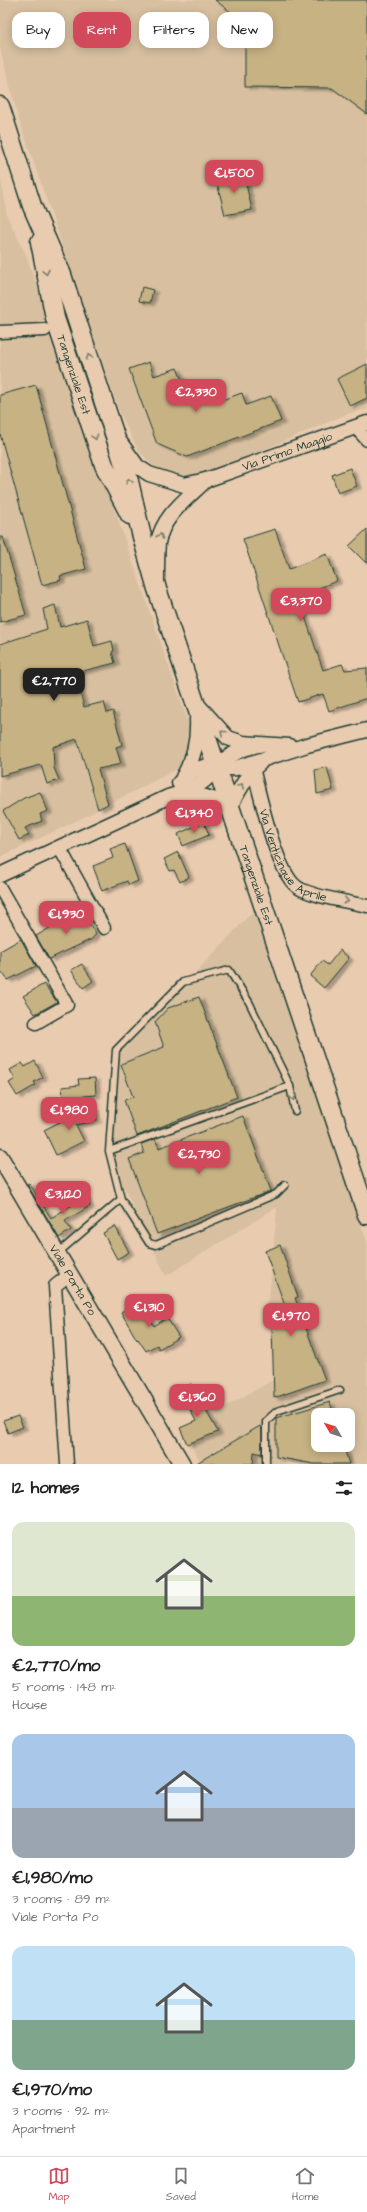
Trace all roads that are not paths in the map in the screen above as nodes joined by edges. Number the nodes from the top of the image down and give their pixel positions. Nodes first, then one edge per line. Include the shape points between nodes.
1 (0, 106) edge
2 (32, 206) junction
3 (45, 330) dead end
4 (0, 332) edge
5 (361, 425) edge
6 (115, 436) junction
7 (367, 440) edge
8 (206, 480) junction
9 (141, 533) junction
10 (157, 589) junction
11 (196, 704) junction
12 (367, 730) edge
13 (259, 745) junction
14 (307, 745) junction
15 (269, 757) junction
16 (218, 766) junction
17 (253, 768) junction
18 (176, 791) junction
19 (230, 806) junction
20 (59, 847) junction
21 (0, 875) edge
22 (0, 888) edge
23 (367, 906) edge
24 (104, 928) dead end
25 (36, 1023) dead end
26 (290, 1086) junction
27 (295, 1111) dead end
28 (109, 1151) junction
29 (0, 1157) edge
30 (285, 1185) dead end
31 (121, 1199) junction
32 (367, 1215) edge
33 (57, 1253) junction
34 (70, 1274) junction
35 (340, 1390) dead end
36 (67, 1464) edge
37 (182, 1464) edge
38 (266, 1464) edge

1 - 2 main road, Tangenziale Est
6 -> 2 main road, Tangenziale Est via 62,275
2 -> 9 main road, Tangenziale Est via 55,318 84,406 109,476
3 - 4 street
5 - 7 street
5 - 8 street, Via Primo Maggio
6 - 8 street, Via Primo Maggio via 137,466 149,474 184,485
9 -> 6 main road, Tangenziale Est
10 -> 8 street, Via Primo Maggio via 158,542 164,527 174,510
9 - 10 main road, Tangenziale Est
10 - 11 main road, Tangenziale Est
13 -> 11 street via 228,738
11 - 16 main road, Tangenziale Est
11 - 18 street via 198,738 195,753
12 - 14 street
13 - 14 street
13 - 16 street via 244,748
14 - 15 street
15 - 16 street via 236,768 226,769
15 - 17 street
16 - 18 street via 205,781
16 - 19 main road, Tangenziale Est
19 -> 17 street
17 -> 23 street, Via Venticinque Aprile via 280,861 295,886 308,892
18 - 19 street via 215,799
18 - 20 street
19 - 32 main road, Tangenziale Est
20 - 21 street
20 - 24 street
22 - 25 street via 67,1005
26 -> 27 lane
26 - 28 lane
26 - 28 lane via 249,1002 229,970 183,982 116,1050
28 - 31 lane
29 - 33 main road, Viale Porta Po
30 - 31 lane via 276,1194 156,1245 149,1243
31 - 33 lane
33 - 34 main road, Viale Porta Po
34 - 36 street via 55,1286
34 - 37 main road, Viale Porta Po
35 - 38 lane via 277,1411 266,1421

